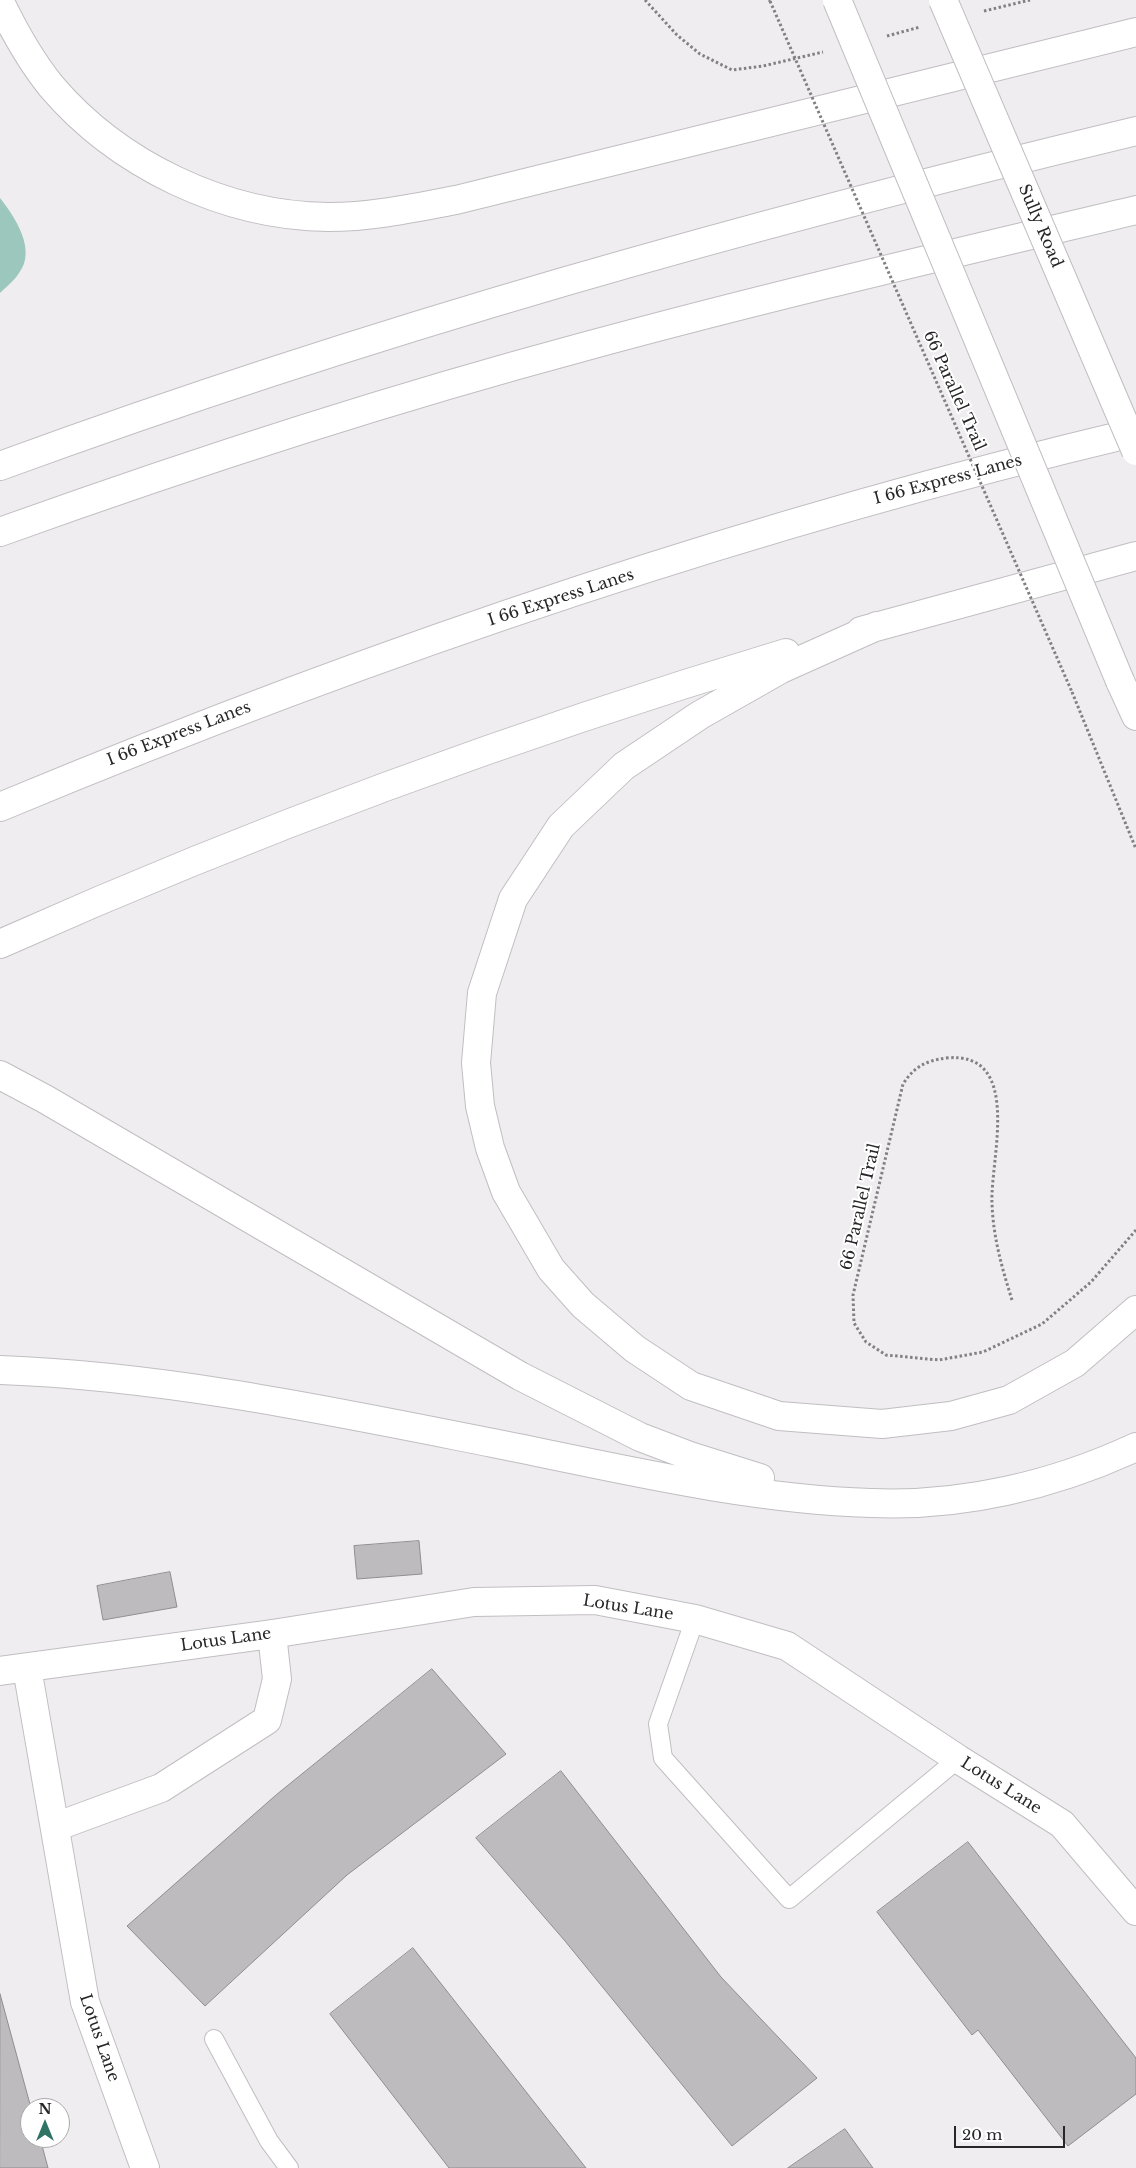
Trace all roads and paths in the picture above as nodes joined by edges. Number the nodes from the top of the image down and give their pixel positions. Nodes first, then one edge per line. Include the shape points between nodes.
1 (769, 0) edge
2 (837, 0) edge
3 (943, 0) edge
4 (0, 2) edge
5 (1136, 32) edge
6 (1136, 131) edge
7 (1136, 210) edge
8 (1136, 432) edge
9 (1136, 451) edge
10 (0, 466) edge
11 (0, 532) edge
12 (1136, 556) edge
13 (877, 626) junction
14 (1136, 716) edge
15 (90, 769) junction
16 (0, 807) edge
17 (0, 823) edge
18 (1136, 849) edge
19 (0, 944) edge
20 (0, 1075) edge
21 (1136, 1230) edge
22 (1012, 1300) dead end
23 (1136, 1310) edge
24 (0, 1370) edge
25 (1136, 1447) edge
26 (874, 1504) junction
27 (695, 1619) junction
28 (272, 1634) junction
29 (27, 1668) junction
30 (0, 1671) edge
31 (958, 1759) junction
32 (55, 1827) junction
33 (1136, 1911) edge
34 (214, 2039) dead end
35 (145, 2168) edge
36 (289, 2168) edge

1 - 18 path, 66 Parallel Trail, bridge via 1072,692
2 - 14 main road, bridge
3 - 9 main road, Sully Road, bridge
4 - 5 main road via 17,37 52,86 90,124 136,159 173,180 212,195 259,208 328,217 374,214 456,200
6 - 10 main road via 890,192 519,294 255,377
7 - 11 main road via 766,299 485,374 218,456
8 - 15 main road, I 66 Express Lanes via 907,490 707,550 316,682
12 - 13 main road
13 - 19 main road via 601,712 377,791 159,876
13 - 23 main road via 781,669 700,715 624,766 556,834 513,900 482,993 476,1063 480,1106 490,1148 506,1192 551,1269 583,1305 634,1349 691,1386 779,1416 882,1424 951,1416 1009,1400 1075,1364
15 - 16 main road, I 66 Express Lanes
15 - 17 main road
20 - 26 main road via 520,1376 596,1416 640,1437 723,1467
21 - 22 path, 66 Parallel Trail via 1091,1282 1042,1324 983,1352 939,1360 886,1355 866,1342 854,1324 853,1295 903,1084 912,1070 927,1062 948,1058 968,1060 981,1067 993,1081 998,1101 992,1202 998,1258
24 - 26 main road via 143,1382 347,1414 746,1491
25 - 26 main road via 1023,1488 973,1497
27 - 28 main road, Lotus Lane via 595,1600 474,1602
27 - 31 main road, Lotus Lane via 787,1646
27 - 31 lane via 658,1724 663,1758 789,1899
28 - 29 main road, Lotus Lane
28 - 32 main road via 277,1679 267,1720 161,1788
29 - 30 main road, Lotus Lane
29 - 32 main road, Lotus Lane
31 - 33 main road, Lotus Lane via 1062,1824
32 - 35 main road, Lotus Lane via 85,2002
34 - 36 lane via 269,2141

